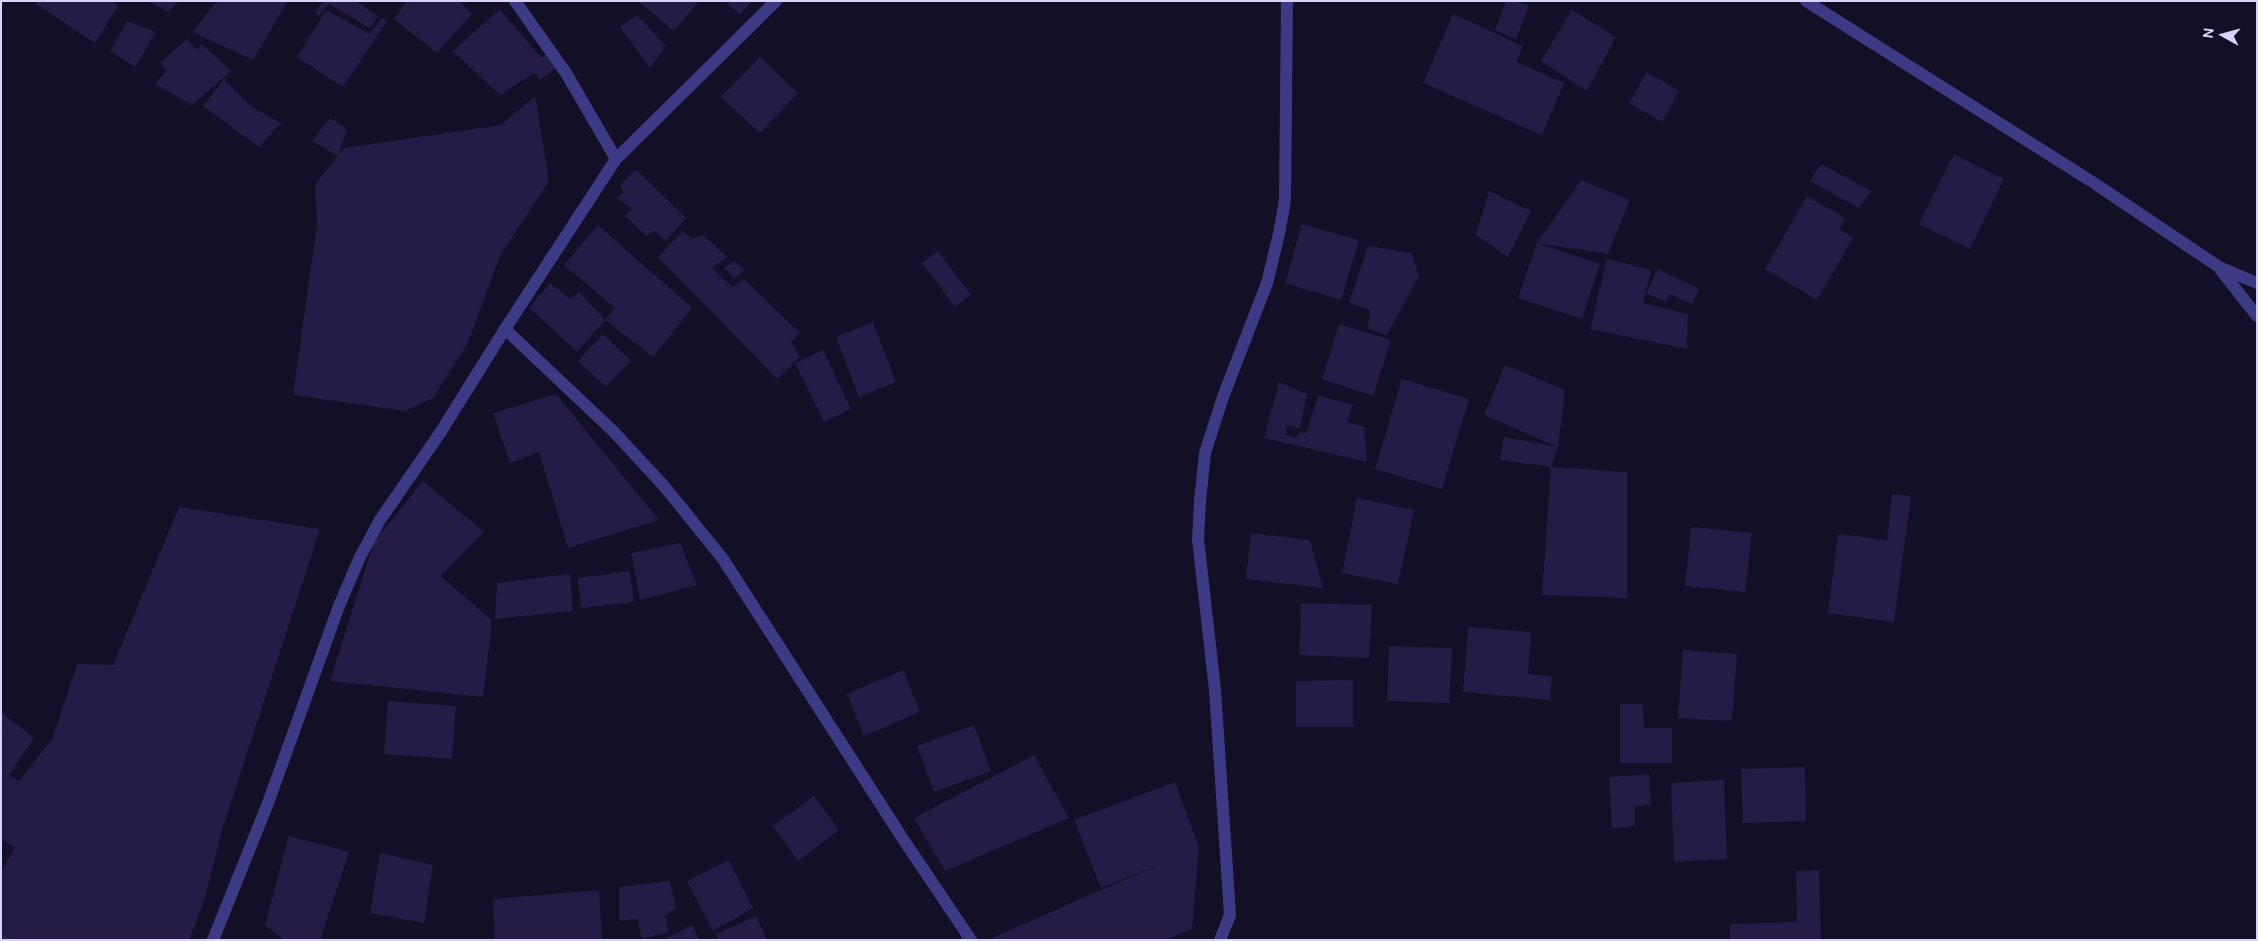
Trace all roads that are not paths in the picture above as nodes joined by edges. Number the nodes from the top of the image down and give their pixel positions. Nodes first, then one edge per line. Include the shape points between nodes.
1 (515, 1) edge
2 (776, 1) edge
3 (1287, 1) edge
4 (1806, 1) edge
5 (616, 159) junction
6 (2219, 267) junction
7 (2257, 283) edge
8 (2257, 316) edge
9 (505, 329) junction
10 (213, 940) edge
11 (970, 940) edge
12 (1220, 940) edge

1 - 5 street via 566,73
2 - 5 street
3 - 12 street via 1284,200 1279,234 1267,283 1205,453 1200,501 1198,539 1214,690 1230,915
4 - 6 street via 2094,183
5 - 9 street
6 - 7 street
6 - 8 street
9 - 10 street via 440,433 380,520 360,557
9 - 11 street via 614,431 723,559

